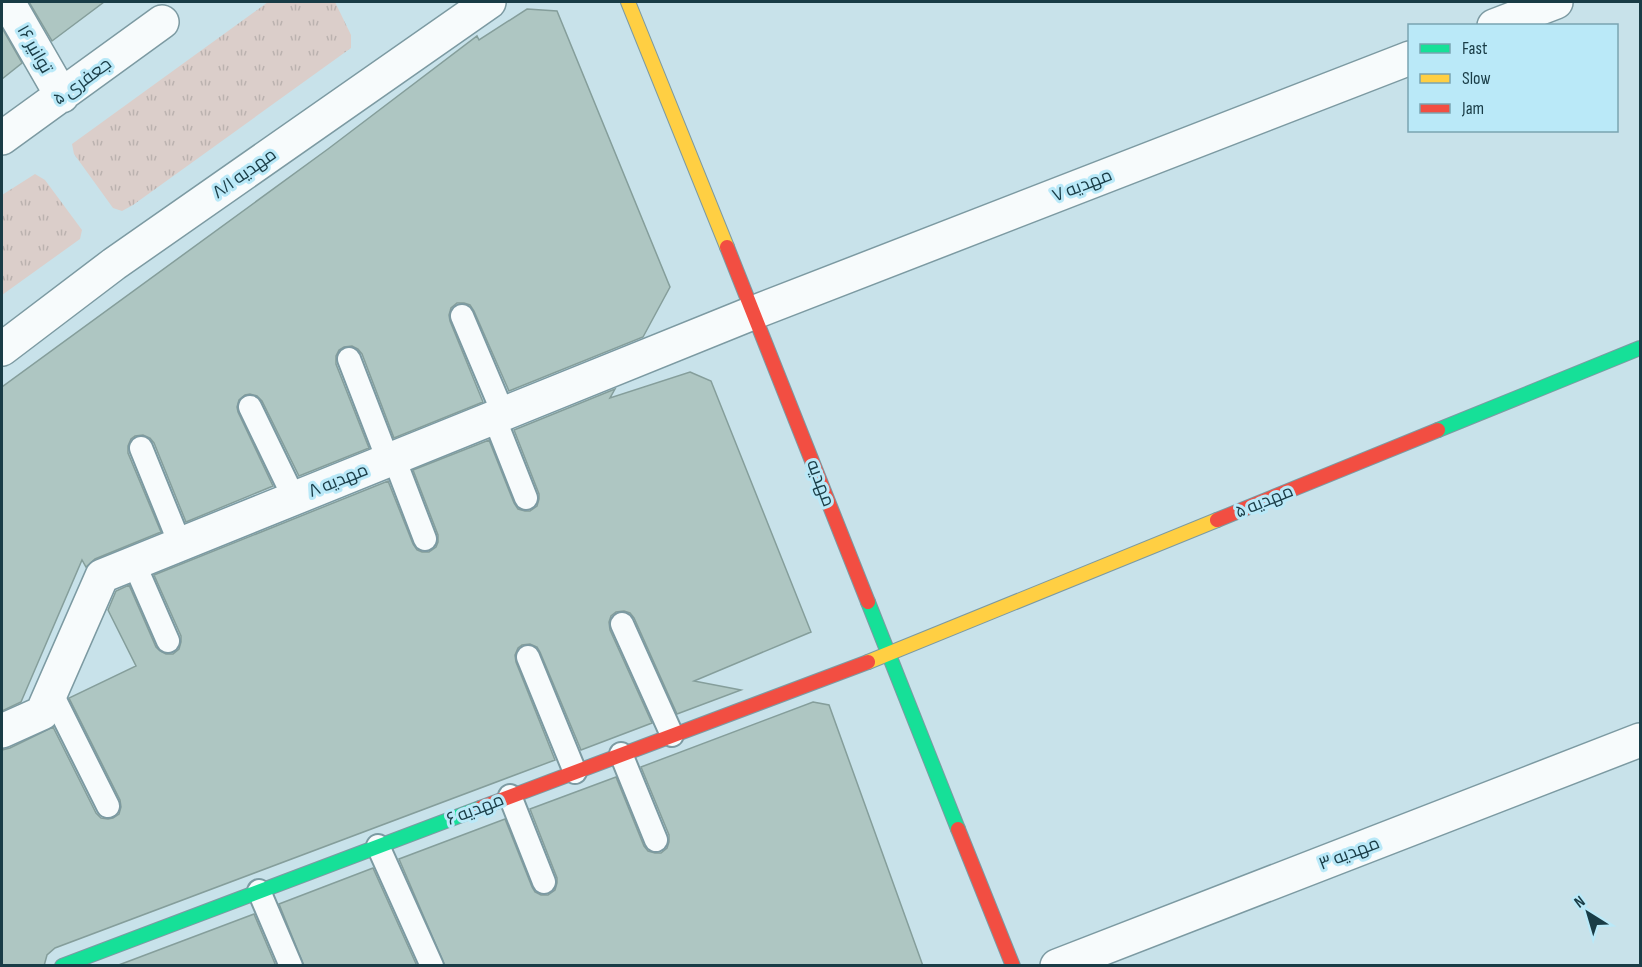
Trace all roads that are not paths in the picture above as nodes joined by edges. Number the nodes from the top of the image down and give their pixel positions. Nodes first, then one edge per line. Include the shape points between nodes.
1 (8, 2) edge
2 (489, 2) edge
3 (628, 2) edge
4 (1556, 2) edge
5 (162, 22) dead end
6 (1499, 24) edge
7 (1408, 59) edge
8 (62, 96) junction
9 (2, 138) edge
10 (755, 312) junction
11 (462, 316) dead end
12 (2, 348) edge
13 (1641, 348) edge
14 (349, 359) dead end
15 (250, 407) dead end
16 (498, 415) junction
17 (141, 448) dead end
18 (391, 459) junction
19 (294, 498) junction
20 (526, 498) dead end
21 (426, 539) dead end
22 (180, 544) junction
23 (134, 563) junction
24 (622, 624) dead end
25 (168, 641) dead end
26 (888, 654) junction
27 (528, 657) dead end
28 (51, 692) junction
29 (2, 731) edge
30 (672, 735) junction
31 (1641, 740) edge
32 (621, 754) junction
33 (575, 772) junction
34 (510, 796) junction
35 (108, 806) dead end
36 (656, 840) dead end
37 (378, 846) junction
38 (544, 882) dead end
39 (259, 891) junction
40 (62, 966) edge
41 (291, 966) edge
42 (432, 966) edge
43 (1013, 966) edge
44 (1057, 966) edge

1 - 8 street, توانیر ۱۶
2 - 12 street, مهدیه ۸/۱ via 114,264
3 - 10 street, مهدیه
4 - 6 street
5 - 8 street, جعفری ۵
7 - 10 street, مهدیه ۷
8 - 9 street, جعفری ۵
10 - 16 street, مهدیه ۸
10 - 26 street, مهدیه
11 - 16 lane
13 - 26 street, مهدیه ۵
14 - 18 lane
15 - 19 lane
16 - 18 street, مهدیه ۸
16 - 20 lane
17 - 22 lane
18 - 19 street, مهدیه ۸
18 - 21 lane
19 - 22 street, مهدیه ۸
22 - 23 street, مهدیه ۸
23 - 25 lane
23 - 28 street, مهدیه ۸ via 102,576
24 - 30 lane
26 - 30 street, مهدیه ۶
26 - 43 street, مهدیه
27 - 33 lane
28 - 29 street, مهدیه ۸ via 42,713
28 - 35 lane
30 - 32 street, مهدیه ۶
31 - 44 street, مهدیه ۳
32 - 33 street, مهدیه ۶
32 - 36 lane
33 - 34 street, مهدیه ۶
34 - 37 street, مهدیه ۶
34 - 38 lane
37 - 39 street, مهدیه ۶
37 - 42 lane
39 - 40 street, مهدیه ۶
39 - 41 lane

